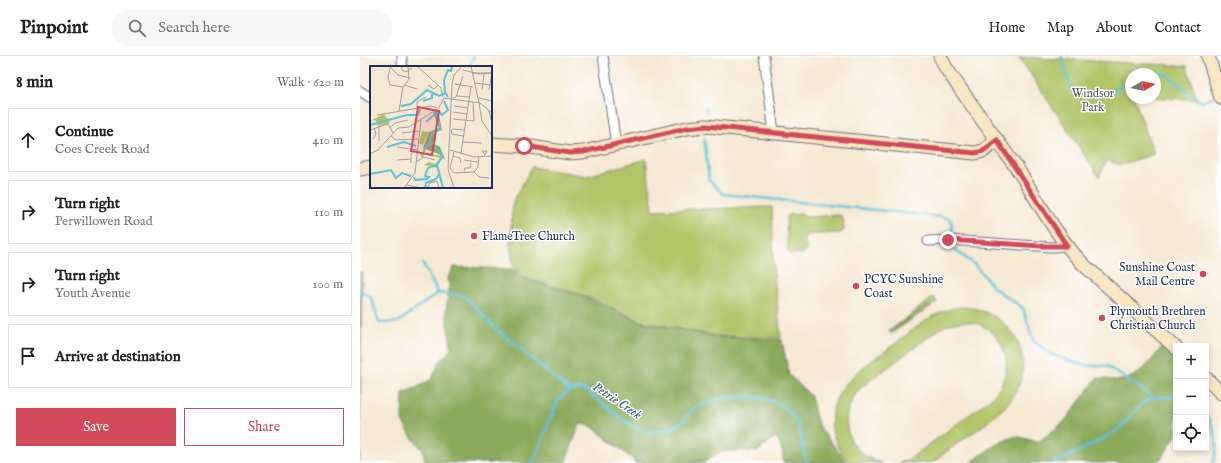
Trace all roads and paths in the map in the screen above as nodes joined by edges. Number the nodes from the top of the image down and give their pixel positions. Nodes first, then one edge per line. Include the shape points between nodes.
1 (603, 56) edge
2 (764, 56) edge
3 (940, 56) edge
4 (1208, 56) edge
5 (360, 92) edge
6 (1220, 93) edge
7 (370, 97) edge
8 (774, 132) junction
9 (997, 140) junction
10 (492, 144) edge
11 (616, 145) junction
12 (370, 167) edge
13 (360, 169) edge
14 (928, 241) dead end
15 (1067, 246) junction
16 (1173, 345) edge
17 (1209, 378) edge
18 (1208, 379) edge
19 (1221, 388) edge
20 (1221, 394) edge

1 - 11 street
2 - 8 street
3 - 9 street
4 - 6 street
5 - 7 street
8 - 9 street via 975,153 983,151
8 - 11 street via 698,126
9 - 15 street
10 - 11 street via 570,153
12 - 13 street
14 - 15 street
15 - 16 street via 1084,265
17 - 19 street
18 - 20 street

